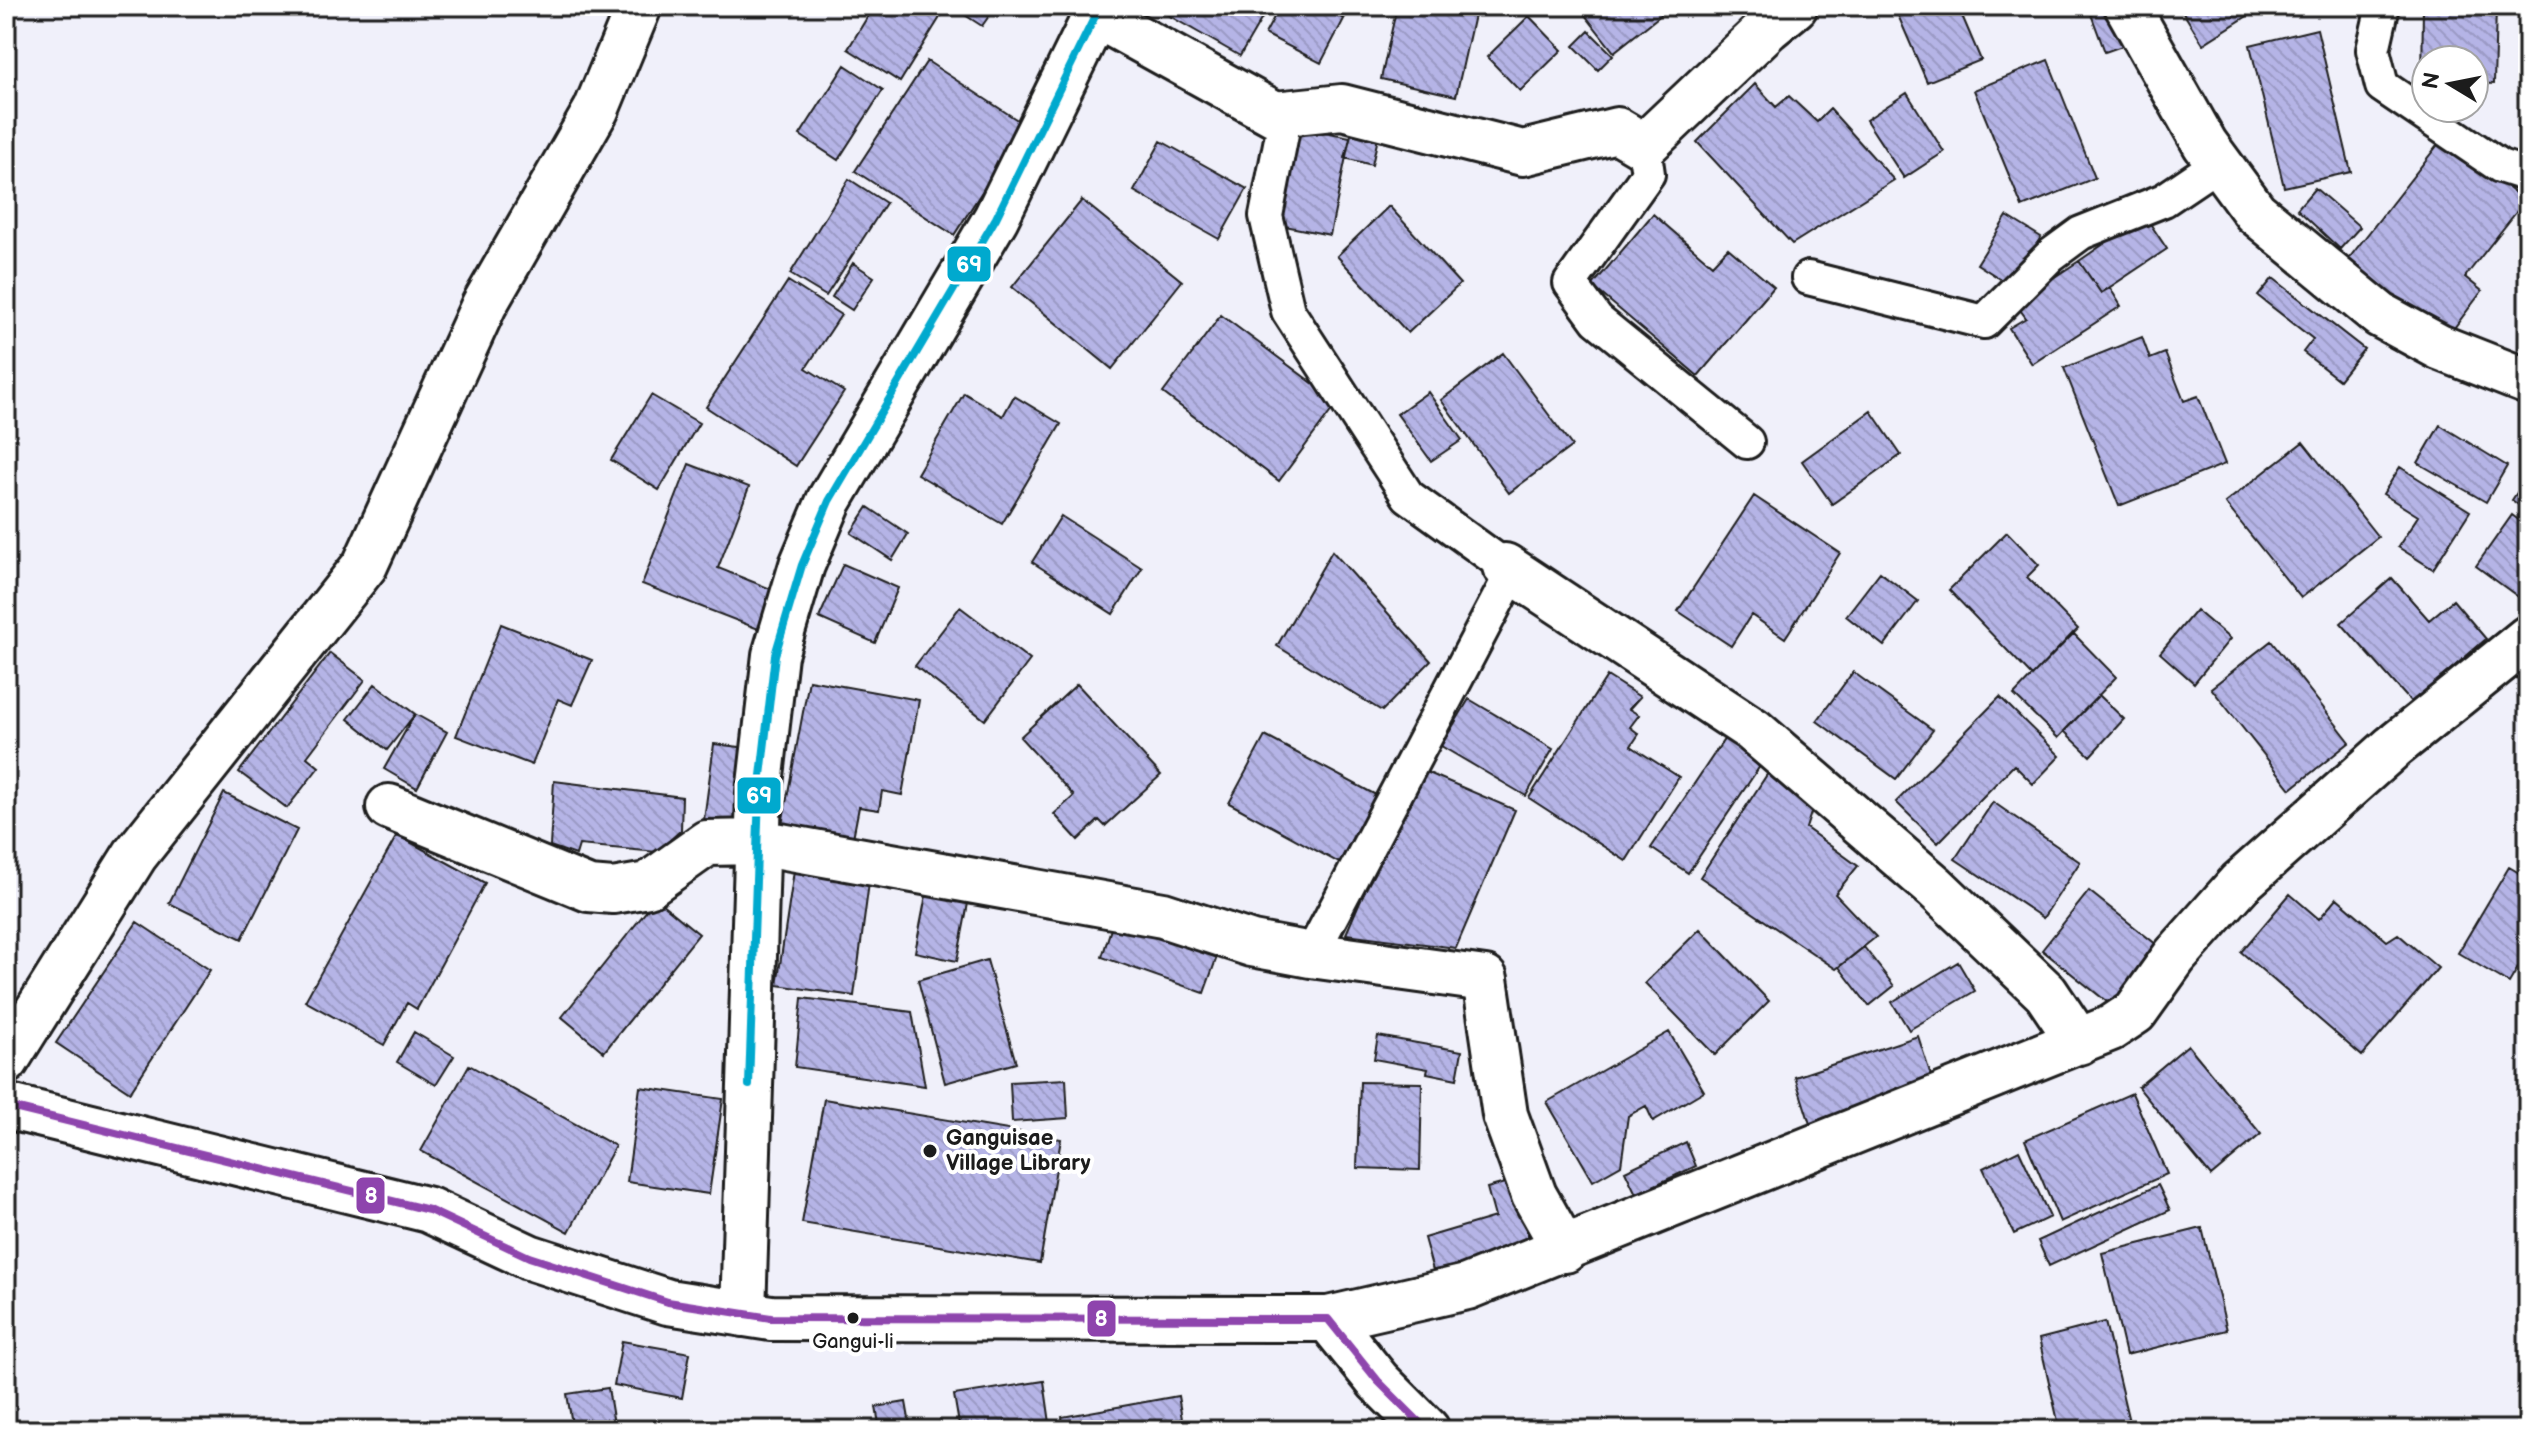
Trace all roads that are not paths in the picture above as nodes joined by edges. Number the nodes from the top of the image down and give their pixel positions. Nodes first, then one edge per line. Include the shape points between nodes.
1 (639, 6) edge
2 (1795, 6) edge
3 (2127, 6) edge
4 (2383, 6) edge
5 (1098, 10) edge
6 (1286, 113) junction
7 (1644, 146) junction
8 (2219, 163) junction
9 (2528, 175) edge
10 (1808, 278) dead end
11 (2528, 382) edge
12 (1747, 442) dead end
13 (1509, 569) junction
14 (2528, 638) edge
15 (389, 807) dead end
16 (758, 842) junction
17 (1311, 955) junction
18 (2079, 1042) junction
19 (6, 1061) edge
20 (6, 1106) edge
21 (1565, 1250) junction
22 (743, 1314) junction
23 (1328, 1319) junction
24 (1427, 1430) edge

1 - 19 street via 596,110 484,305 365,565 135,855
2 - 7 street
3 - 8 street
4 - 9 lane via 2373,50 2382,86 2500,166
5 - 6 street via 1275,114
5 - 16 street via 996,218 829,501 802,565 775,655
6 - 7 street via 1342,107 1523,153 1617,130
6 - 13 lane via 1266,216 1288,311 1408,496
7 - 12 lane via 1648,174 1570,283 1597,320
8 - 10 lane via 2164,200 2081,233 2051,255 1984,322
8 - 11 street via 2255,212 2380,315 2439,347
13 - 17 lane
13 - 18 street via 1753,730 1935,887 2046,993
14 - 18 street via 2393,747 2240,883 2175,956 2135,1012
15 - 16 street via 589,889 648,885 707,843
16 - 17 street via 1163,915 1252,944
16 - 22 street
17 - 21 street via 1485,979 1505,1115 1534,1195
18 - 21 street
20 - 22 street via 429,1210 542,1262 668,1302
21 - 23 street via 1467,1287
22 - 23 street
23 - 24 street

